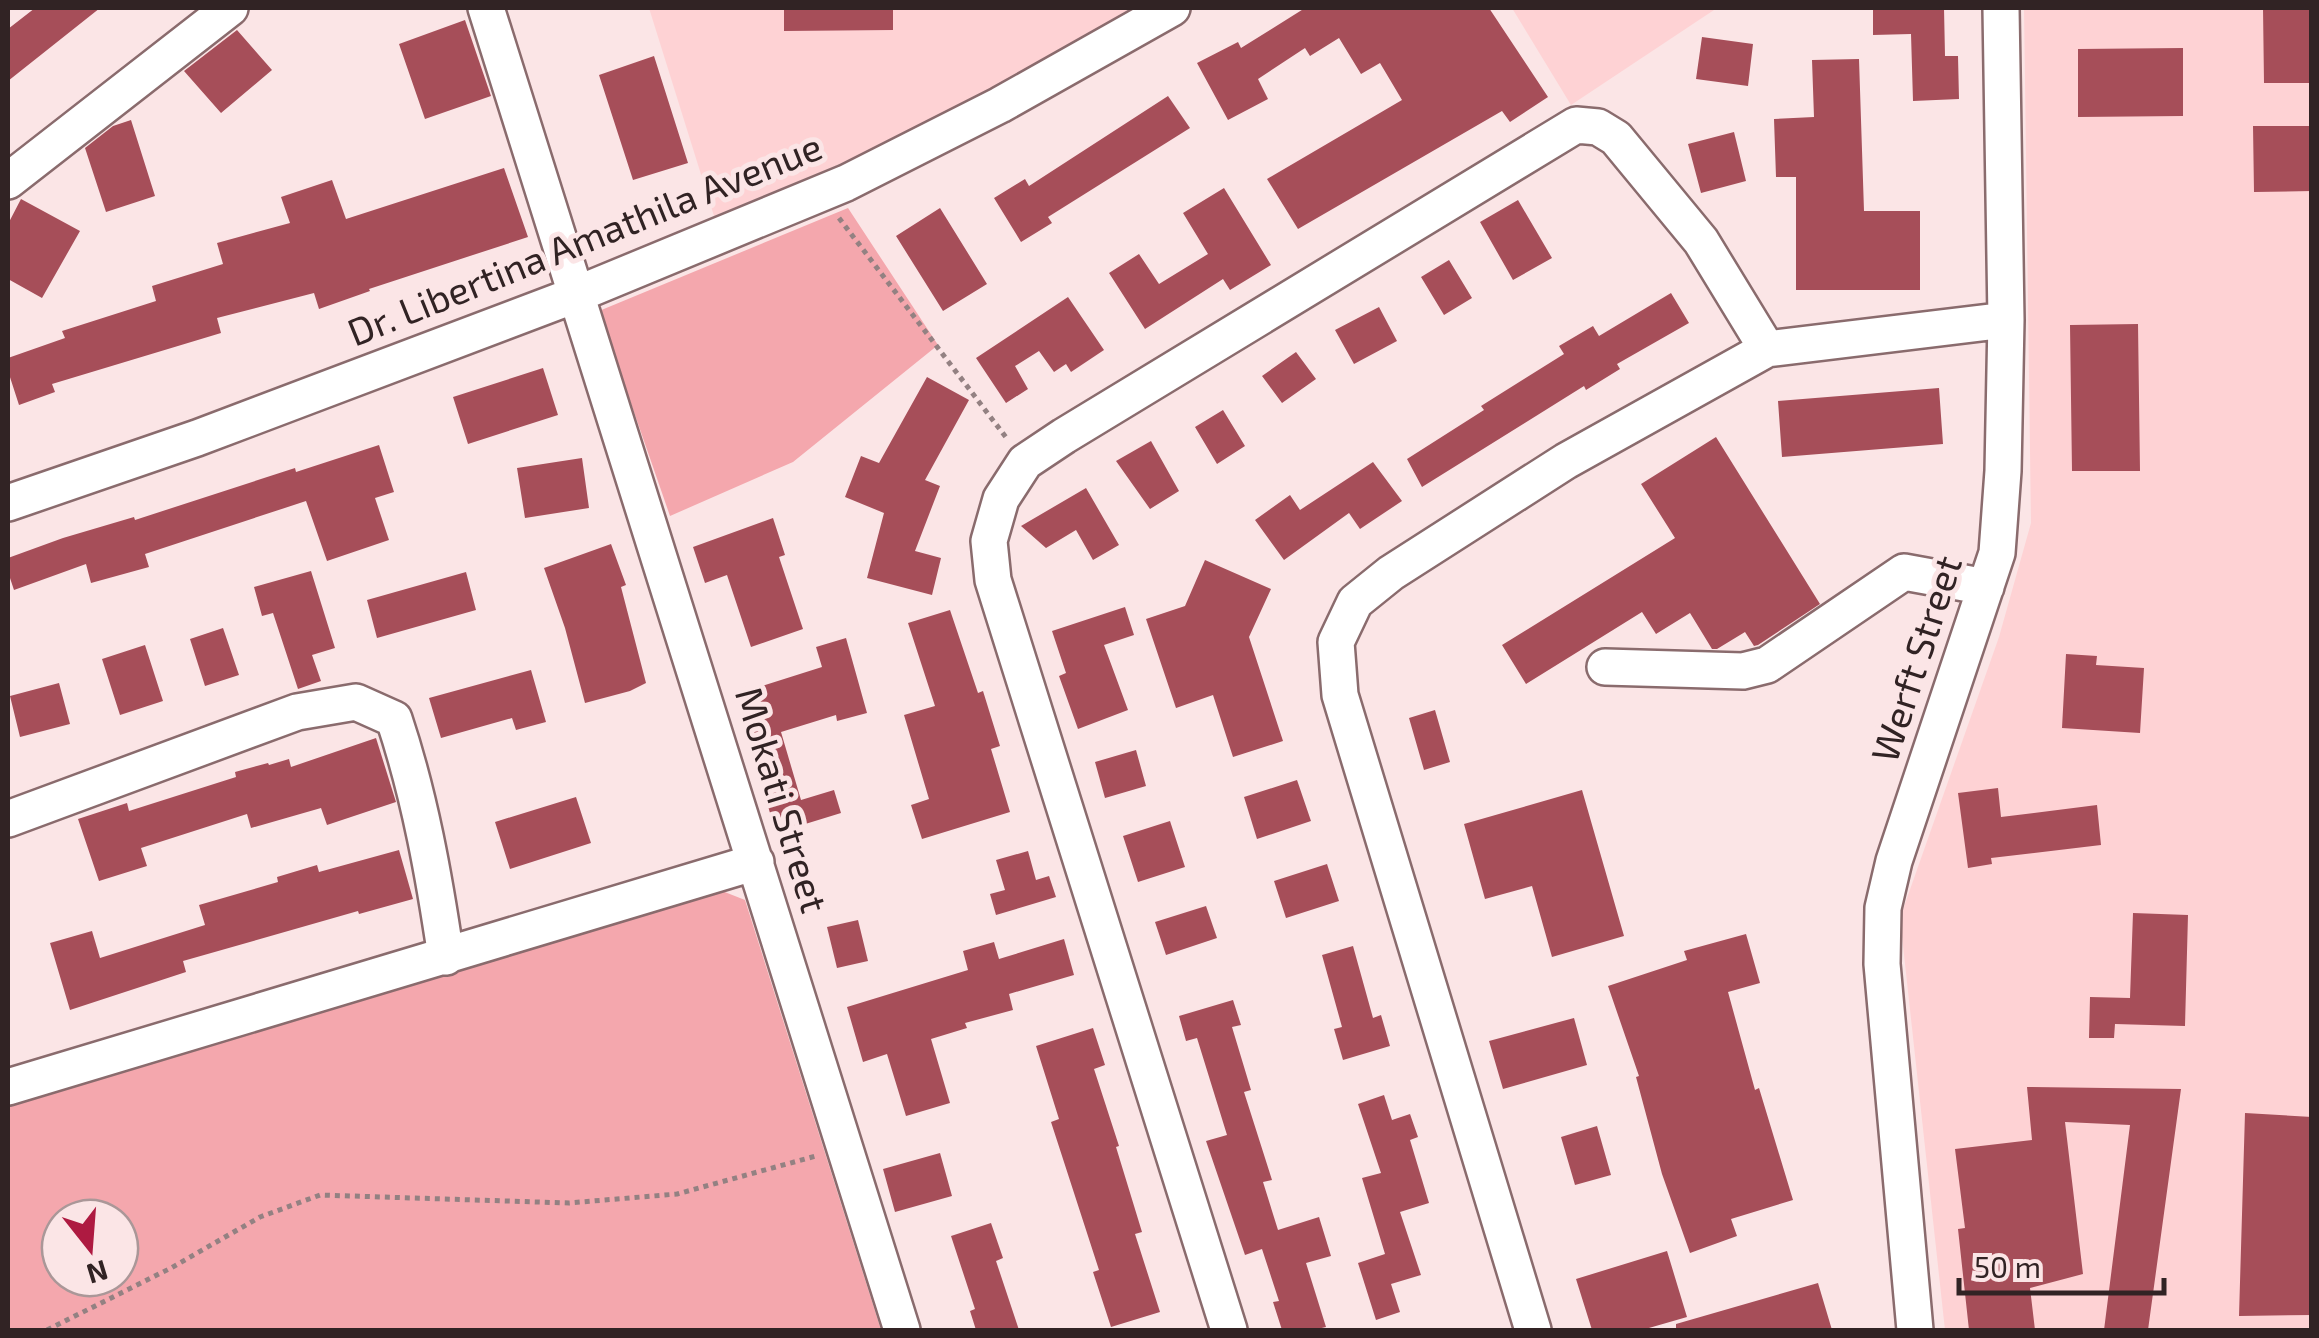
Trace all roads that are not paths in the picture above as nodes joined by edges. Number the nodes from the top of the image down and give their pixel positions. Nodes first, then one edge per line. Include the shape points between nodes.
1 (230, 8) edge
2 (486, 8) edge
3 (1172, 8) edge
4 (2001, 8) edge
5 (8, 180) edge
6 (575, 295) junction
7 (2006, 320) junction
8 (1767, 349) junction
9 (8, 503) edge
10 (1986, 587) junction
11 (1605, 667) dead end
12 (8, 820) edge
13 (756, 862) junction
14 (446, 957) junction
15 (8, 1087) edge
16 (902, 1330) edge
17 (1228, 1330) edge
18 (1534, 1330) edge
19 (1916, 1330) edge

1 - 5 street
2 - 6 street, Mokati Street
3 - 6 street, Dr. Libertina Amathila Avenue via 1000,105 820,194
4 - 7 street, Werft Street
6 - 9 street, Dr. Libertina Amathila Avenue
6 - 13 street, Mokati Street
7 - 8 street
7 - 10 street, Werft Street via 2000,520
8 - 17 street via 1702,241 1616,138 1576,125 1025,462 1001,499 989,541 993,580
8 - 18 street via 1566,461 1392,573 1355,602 1336,642 1340,696
10 - 11 street via 1904,572 1766,665 1742,671
10 - 19 street, Werft Street via 1883,908 1882,964
12 - 14 street via 297,712 356,702 394,719 431,858
13 - 14 street
13 - 16 street, Mokati Street
14 - 15 street

